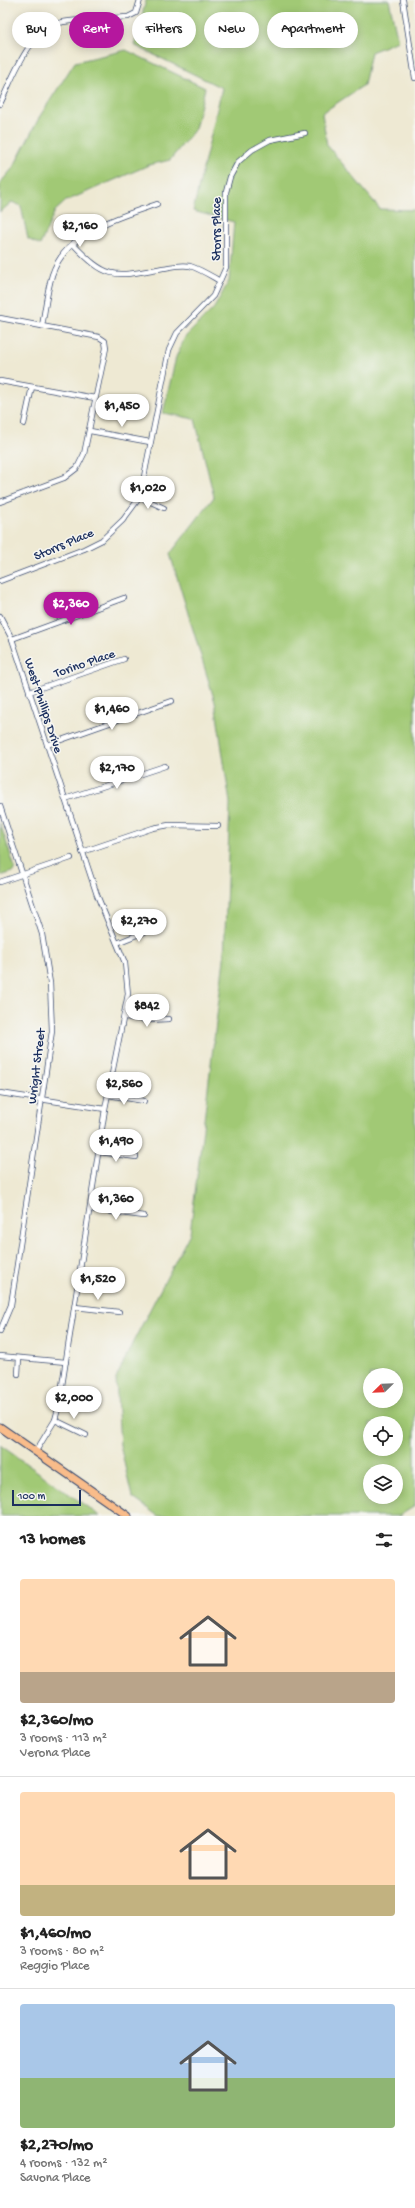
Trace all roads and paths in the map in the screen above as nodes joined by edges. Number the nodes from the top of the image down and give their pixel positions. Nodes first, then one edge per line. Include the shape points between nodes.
1 (140, 0) edge
2 (403, 0) edge
3 (415, 78) edge
4 (0, 104) edge
5 (305, 133) dead end
6 (157, 204) dead end
7 (73, 244) junction
8 (220, 281) junction
9 (0, 318) edge
10 (42, 326) junction
11 (0, 381) edge
12 (32, 387) junction
13 (95, 398) junction
14 (24, 424) dead end
15 (90, 431) junction
16 (150, 442) junction
17 (140, 497) junction
18 (0, 502) edge
19 (164, 508) dead end
20 (0, 581) edge
21 (124, 598) dead end
22 (0, 616) edge
23 (12, 639) junction
24 (124, 659) dead end
25 (29, 692) junction
26 (172, 701) dead end
27 (47, 745) junction
28 (165, 766) dead end
29 (65, 799) junction
30 (0, 806) edge
31 (218, 826) dead end
32 (82, 852) junction
33 (71, 858) dead end
34 (23, 875) junction
35 (0, 882) edge
36 (154, 928) dead end
37 (117, 943) junction
38 (125, 1017) junction
39 (169, 1019) dead end
40 (0, 1093) edge
41 (108, 1095) junction
42 (42, 1099) junction
43 (144, 1101) dead end
44 (105, 1109) junction
45 (99, 1152) junction
46 (136, 1157) dead end
47 (90, 1209) junction
48 (144, 1216) dead end
49 (74, 1307) junction
50 (119, 1312) dead end
51 (0, 1331) edge
52 (0, 1356) edge
53 (19, 1358) junction
54 (66, 1362) junction
55 (18, 1374) dead end
56 (55, 1420) junction
57 (0, 1427) edge
58 (86, 1435) dead end
59 (36, 1451) junction
60 (128, 1516) edge

1 - 4 street via 136,13 128,17 63,22 40,34
2 - 3 street
5 - 8 street, Storrs Place via 270,140 238,162 226,192 226,267
6 - 7 street via 86,232
7 - 8 street via 93,265 118,275 190,266
7 - 10 street via 62,256 52,275
8 - 16 street, Storrs Place via 212,296 177,333 169,350
9 - 10 street
10 - 13 street via 99,337 104,341 106,348
11 - 12 street
12 - 13 street
12 - 14 street
13 - 15 street
15 - 16 street
15 - 18 street via 77,468 64,478
16 - 17 street, Storrs Place
17 - 19 street
17 - 20 street, Storrs Place via 123,520 102,540
21 - 23 street
22 - 23 street, West Phillips Drive
23 - 25 street, West Phillips Drive
24 - 25 street, Torino Place
25 - 27 street, West Phillips Drive
26 - 27 street
27 - 29 street, West Phillips Drive
28 - 29 street
29 - 32 street, West Phillips Drive
30 - 34 street, Wright Street
31 - 32 street via 169,825 153,828
32 - 37 street, West Phillips Drive
33 - 34 street
34 - 35 street
34 - 42 street, Wright Street via 42,934 50,983 52,1031
36 - 37 street
37 - 38 street, West Phillips Drive via 128,978
38 - 39 street
38 - 41 street, West Phillips Drive
40 - 42 street
41 - 43 street
41 - 44 street, West Phillips Drive
42 - 44 street
42 - 51 street, Wright Street via 10,1305
44 - 45 street, West Phillips Drive
45 - 46 street
45 - 47 street, West Phillips Drive
47 - 48 street
47 - 49 street, West Phillips Drive
49 - 50 street
49 - 54 street, West Phillips Drive
52 - 53 street
53 - 54 street
53 - 55 street
54 - 56 street, West Phillips Drive via 60,1406
56 - 58 street
56 - 59 street, West Phillips Drive
57 - 59 main road
59 - 60 main road

